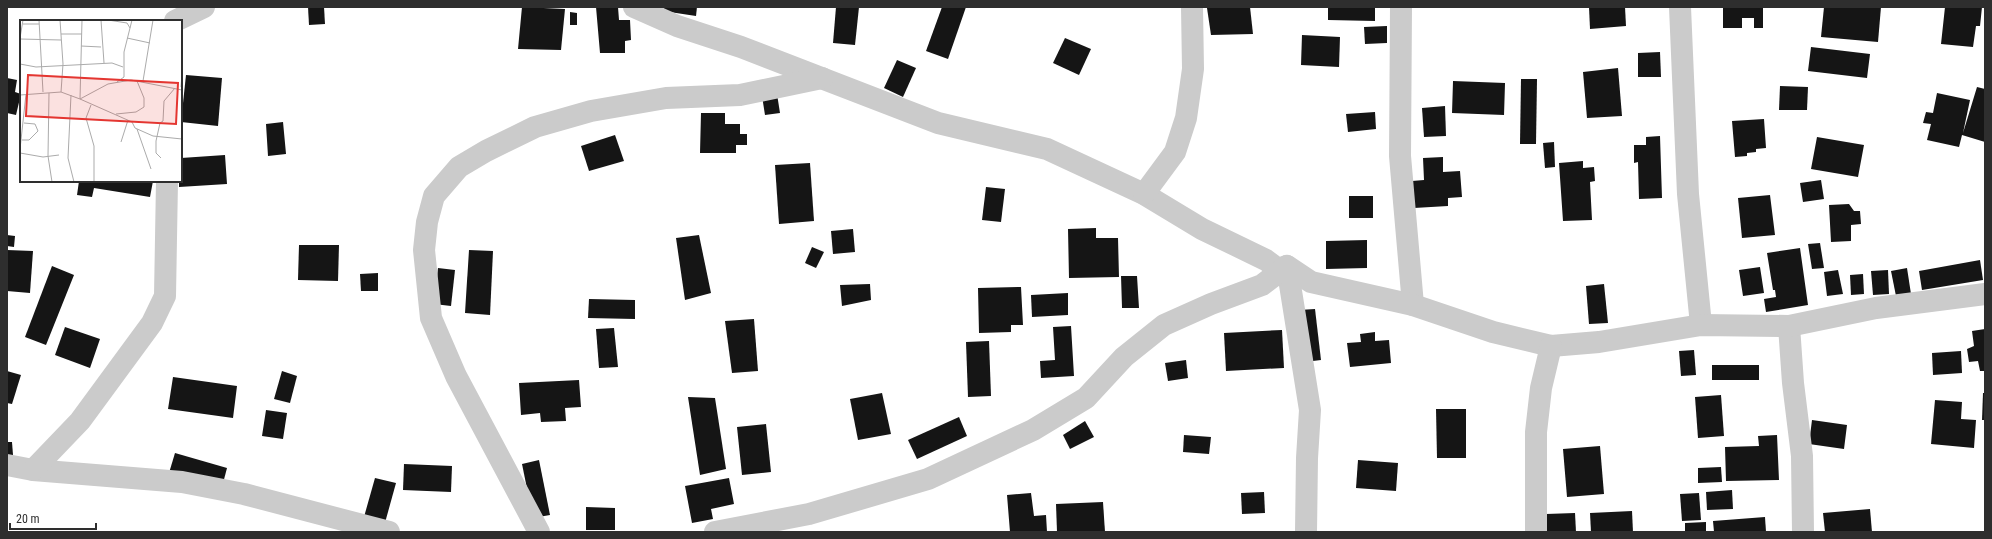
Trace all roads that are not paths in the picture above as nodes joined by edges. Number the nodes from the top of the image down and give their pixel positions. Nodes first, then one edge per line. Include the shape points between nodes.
1 (204, 7) edge
2 (1192, 7) edge
3 (1401, 7) edge
4 (1680, 7) edge
5 (637, 8) edge
6 (177, 20) edge
7 (822, 78) junction
8 (167, 182) edge
9 (1144, 194) junction
10 (1287, 266) junction
11 (1985, 294) edge
12 (1413, 305) junction
13 (1701, 325) junction
14 (1788, 326) junction
15 (1551, 346) junction
16 (7, 465) edge
17 (32, 470) junction
18 (809, 514) junction
19 (389, 532) edge
20 (539, 532) edge
21 (715, 532) edge
22 (794, 532) edge
23 (1306, 532) edge
24 (1536, 532) edge
25 (1803, 532) edge

1 - 6 street
2 - 9 street via 1193,70 1186,118 1176,152
3 - 12 street via 1400,149
4 - 13 street via 1688,194
5 - 7 street via 677,26
7 - 9 street via 938,122 1047,149
7 - 20 street via 740,95 666,98 598,109 535,127 459,167 434,196 427,222 424,250 431,318 456,376
8 - 17 street via 165,296 152,323 80,421
9 - 10 street via 1202,229 1266,260 1278,269
10 - 12 street via 1310,282
10 - 18 street via 1262,285 1164,325 1124,357 1086,398 1033,430 928,479
10 - 23 street via 1310,410
11 - 14 street via 1876,308
12 - 15 street via 1493,332
13 - 14 street
13 - 15 street via 1599,342
14 - 25 street via 1802,456
15 - 24 street via 1541,388 1536,432
16 - 17 street
17 - 19 street via 182,482 244,494
18 - 21 street
18 - 22 street

